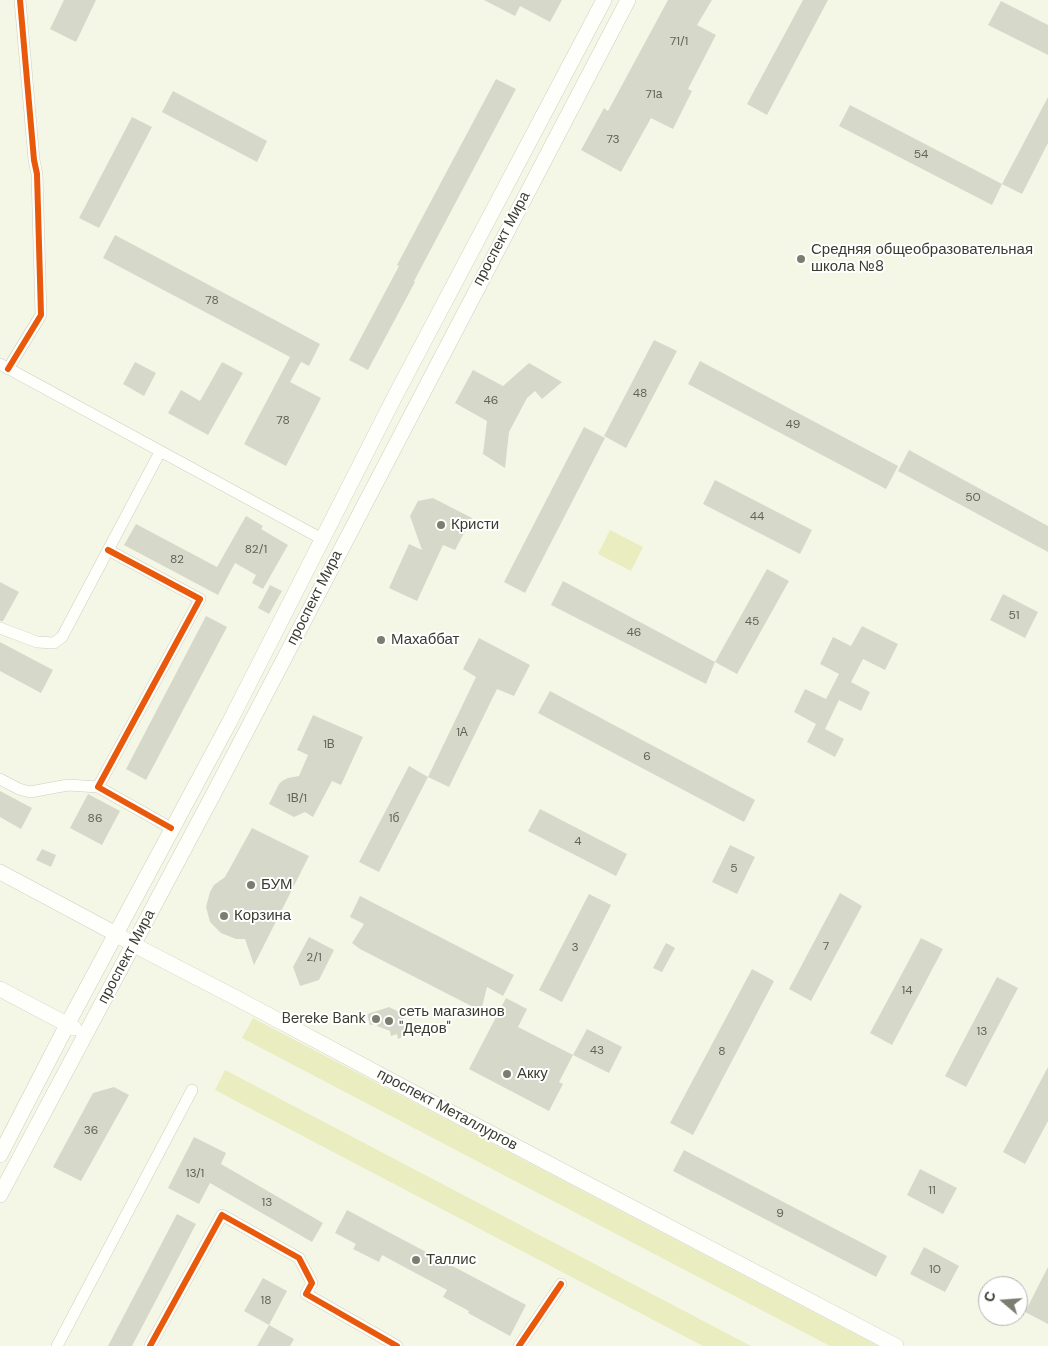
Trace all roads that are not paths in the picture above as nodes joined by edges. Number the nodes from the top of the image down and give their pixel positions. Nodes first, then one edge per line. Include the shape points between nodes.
1 (20, 0) edge
2 (604, 0) edge
3 (628, 0) edge
4 (4, 367) edge
5 (160, 452) junction
6 (322, 539) junction
7 (108, 550) junction
8 (0, 628) edge
9 (229, 722) junction
10 (0, 779) edge
11 (98, 787) junction
12 (214, 793) junction
13 (171, 828) junction
14 (0, 872) edge
15 (116, 934) junction
16 (134, 945) junction
17 (0, 989) edge
18 (67, 1024) junction
19 (86, 1035) junction
20 (192, 1090) dead end
21 (0, 1154) edge
22 (0, 1195) edge
23 (561, 1284) dead end
24 (57, 1346) edge
25 (150, 1346) edge
26 (397, 1346) edge
27 (519, 1346) edge
28 (896, 1346) edge

1 - 4 street via 37,174 41,315
2 - 6 main road, проспект Мира
3 - 12 main road, проспект Мира
4 - 5 street
5 - 6 street
5 - 7 street
6 - 9 main road, проспект Мира
7 - 8 street via 62,637 54,643 37,642
7 - 11 street via 200,599
9 - 12 main road via 210,774
9 - 13 main road, проспект Мира
10 - 11 street via 30,792 68,785
11 - 13 street
12 - 16 main road, проспект Мира
13 - 15 main road, проспект Мира
14 - 15 main road, проспект Металлургов
15 - 16 main road, проспект Металлургов
15 - 18 main road, проспект Мира
16 - 19 main road, проспект Мира
16 - 28 main road, проспект Металлургов
17 - 18 main road
18 - 19 main road
18 - 21 main road, проспект Мира
19 - 22 main road, проспект Мира
20 - 24 street
23 - 27 street
25 - 26 street via 222,1215 299,1258 312,1284 306,1294

